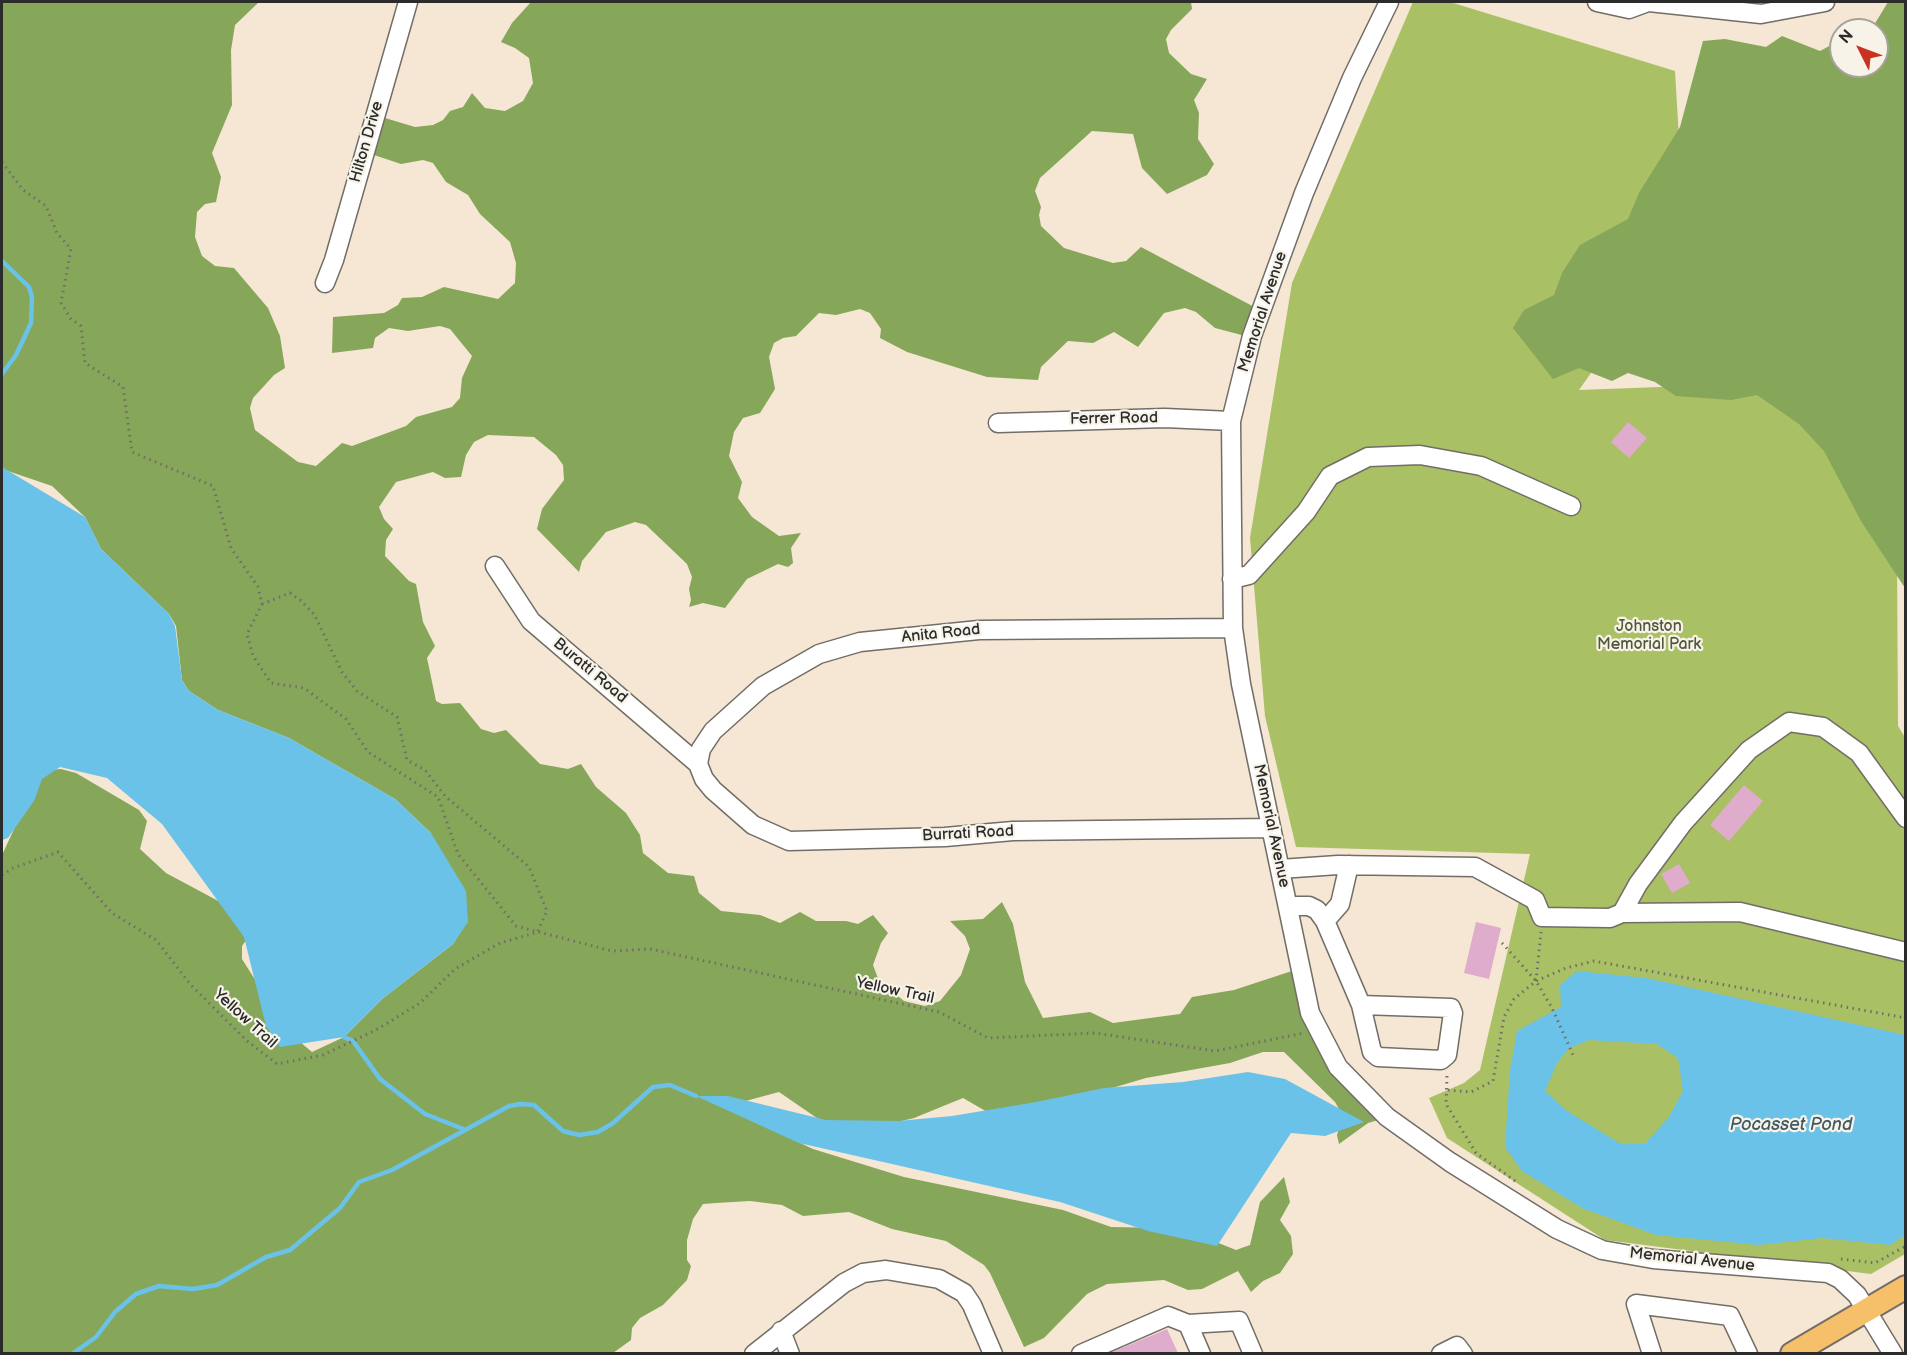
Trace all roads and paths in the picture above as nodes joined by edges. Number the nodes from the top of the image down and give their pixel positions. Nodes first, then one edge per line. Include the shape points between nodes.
1 (408, 2) edge
2 (1389, 2) edge
3 (1597, 2) edge
4 (1648, 2) edge
5 (1825, 2) edge
6 (2, 162) edge
7 (325, 283) dead end
8 (1231, 421) junction
9 (998, 423) dead end
10 (1571, 506) dead end
11 (495, 567) dead end
12 (1232, 579) junction
13 (262, 604) junction
14 (1233, 628) junction
15 (698, 764) junction
16 (1905, 818) edge
17 (1271, 828) junction
18 (1349, 865) junction
19 (1280, 869) junction
20 (2, 875) edge
21 (1288, 906) junction
22 (1622, 913) junction
23 (1542, 917) junction
24 (1325, 921) junction
25 (537, 933) junction
26 (1502, 943) dead end
27 (1905, 952) edge
28 (1536, 981) junction
29 (1361, 1005) junction
30 (1905, 1018) edge
31 (1317, 1030) junction
32 (1574, 1057) dead end
33 (1447, 1076) dead end
34 (1448, 1090) junction
35 (1522, 1186) dead end
36 (1905, 1246) edge
37 (1833, 1258) dead end
38 (1905, 1287) edge
39 (1868, 1310) junction
40 (1188, 1324) junction
41 (781, 1331) junction
42 (754, 1353) edge
43 (790, 1353) edge
44 (993, 1353) edge
45 (1081, 1353) edge
46 (1201, 1353) edge
47 (1253, 1353) edge
48 (1441, 1353) edge
49 (1463, 1353) edge
50 (1652, 1353) edge
51 (1748, 1353) edge
52 (1792, 1353) edge
53 (1893, 1353) edge

1 - 7 street, Hilton Drive
2 - 8 street, Memorial Avenue via 1304,193 1252,336
3 - 4 street via 1629,9
4 - 5 street via 1761,14
6 - 13 path via 23,190 46,206 57,233 71,249 61,303 81,326 85,363 123,387 132,452 213,486 231,548 258,587
8 - 9 street, Ferrer Road via 1165,418
8 - 12 street, Memorial Avenue
10 - 12 street via 1481,466 1420,455 1368,457 1330,476 1306,512 1249,574
11 - 15 street, Buratti Road via 531,621
12 - 14 street, Memorial Avenue
13 - 25 path, Yellow Trail via 247,634 253,656 271,683 304,688 346,719 368,752 438,797 458,854 516,926
13 - 25 path via 290,593 300,600 314,614 342,672 357,691 397,717 407,760 425,770 445,796 529,867 547,912
14 - 15 street, Anita Road via 979,630 860,642 819,654 763,686 713,730 701,749
14 - 17 street, Memorial Avenue
15 - 17 street, Burrati Road via 713,790 753,825 789,841 1013,831
16 - 22 street via 1859,753 1823,727 1789,722 1749,750 1683,823 1638,884
17 - 19 street, Memorial Avenue
18 - 19 street
18 - 23 street via 1475,867 1535,900
18 - 24 street via 1340,904
19 - 21 street, Memorial Avenue
20 - 25 path, Yellow Trail via 58,852 112,913 156,940 190,984 246,1040 277,1064 322,1055 376,1030 420,1003 455,969 500,943
21 - 24 street via 1309,906
21 - 31 street, Memorial Avenue via 1305,997
22 - 23 street via 1610,918
22 - 27 street via 1740,912
23 - 28 path
24 - 29 street
25 - 31 path, Yellow Trail via 612,951 650,950 939,1012 988,1038 1095,1033 1215,1051
26 - 28 path
28 - 30 path via 1594,961
28 - 32 path
28 - 34 path via 1514,999 1504,1017 1493,1081 1472,1092
29 - 29 street via 1372,1052 1378,1057 1441,1060 1447,1055 1451,1008
31 - 39 street, Memorial Avenue via 1338,1067 1387,1117 1557,1229 1602,1250 1653,1259 1828,1273 1848,1287
33 - 34 path
34 - 35 path via 1446,1104 1476,1153
36 - 37 path via 1875,1263
38 - 39 main road
39 - 52 main road
39 - 53 street, Memorial Avenue
40 - 45 street via 1168,1316
40 - 46 street
40 - 47 street via 1239,1321
41 - 42 street
41 - 43 street
41 - 44 street via 844,1283 863,1273 886,1270 939,1279 964,1293
48 - 49 street via 1457,1346
50 - 51 street via 1636,1304 1730,1316

